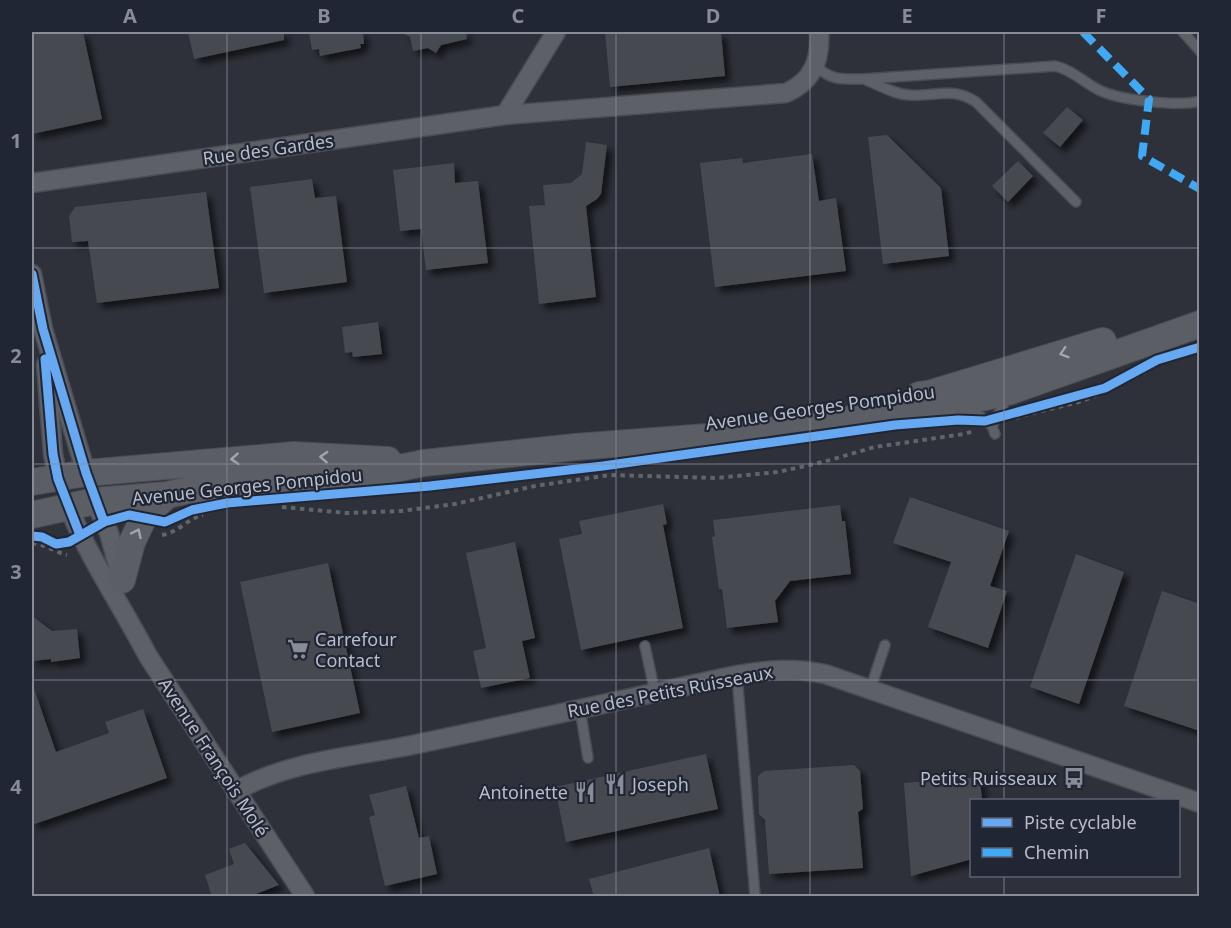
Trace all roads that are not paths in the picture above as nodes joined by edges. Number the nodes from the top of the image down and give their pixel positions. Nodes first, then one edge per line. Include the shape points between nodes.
1 (556, 32) edge
2 (819, 32) edge
3 (1183, 32) edge
4 (1200, 51) edge
5 (816, 66) junction
6 (863, 80) junction
7 (1200, 101) edge
8 (505, 115) junction
9 (32, 183) edge
10 (1076, 202) dead end
11 (32, 274) edge
12 (1200, 308) edge
13 (1200, 324) edge
14 (43, 329) junction
15 (1011, 391) junction
16 (956, 404) junction
17 (575, 447) junction
18 (424, 463) junction
19 (86, 474) junction
20 (58, 479) junction
21 (32, 482) edge
22 (167, 495) junction
23 (95, 501) junction
24 (69, 508) junction
25 (32, 515) edge
26 (122, 580) junction
27 (127, 615) junction
28 (885, 645) dead end
29 (645, 646) dead end
30 (737, 675) junction
31 (870, 690) junction
32 (655, 693) junction
33 (580, 709) junction
34 (588, 758) dead end
35 (237, 791) junction
36 (1200, 803) edge
37 (305, 897) edge
38 (755, 897) edge

1 - 8 street
2 - 5 street
3 - 4 lane
5 - 6 lane via 834,78
5 - 8 street, Rue des Gardes via 803,83 776,95
6 - 7 lane via 1055,66 1066,68 1102,92 1118,97
6 - 10 lane via 908,96 966,96
8 - 9 street, Rue des Gardes
11 - 14 street
12 -> 17 main road, Avenue Georges Pompidou via 932,393 720,422
13 - 15 main road, Avenue Georges Pompidou
14 - 19 street
14 - 20 street via 52,454
15 - 16 main road, Avenue Georges Pompidou
15 - 16 lane via 995,426
16 - 17 main road, Avenue Georges Pompidou via 747,434
17 - 18 main road, Avenue Georges Pompidou
18 -> 19 main road, Avenue Georges Pompidou via 294,455
18 - 22 main road, Avenue Georges Pompidou via 360,476 268,482
19 - 20 main road, Avenue Georges Pompidou
19 - 23 main road
20 - 21 main road, Avenue Georges Pompidou
20 - 24 main road
22 - 23 main road, Avenue Georges Pompidou
26 -> 22 main road via 144,517
23 - 24 main road, Avenue Georges Pompidou
23 - 26 street, Avenue François Molé
24 - 25 main road, Avenue Georges Pompidou
24 - 27 street, Avenue François Molé via 84,542
26 - 27 street, Avenue François Molé
27 - 35 street, Avenue François Molé via 148,656
28 - 31 lane
29 - 32 lane
30 - 31 street, Rue des Petits Ruisseaux via 805,669
30 - 32 street, Rue des Petits Ruisseaux
30 - 38 lane
31 - 36 street, Rue des Petits Ruisseaux
32 - 33 street, Rue des Petits Ruisseaux
33 - 34 lane
33 - 35 street, Rue des Petits Ruisseaux via 295,767
35 - 37 street, Avenue François Molé

